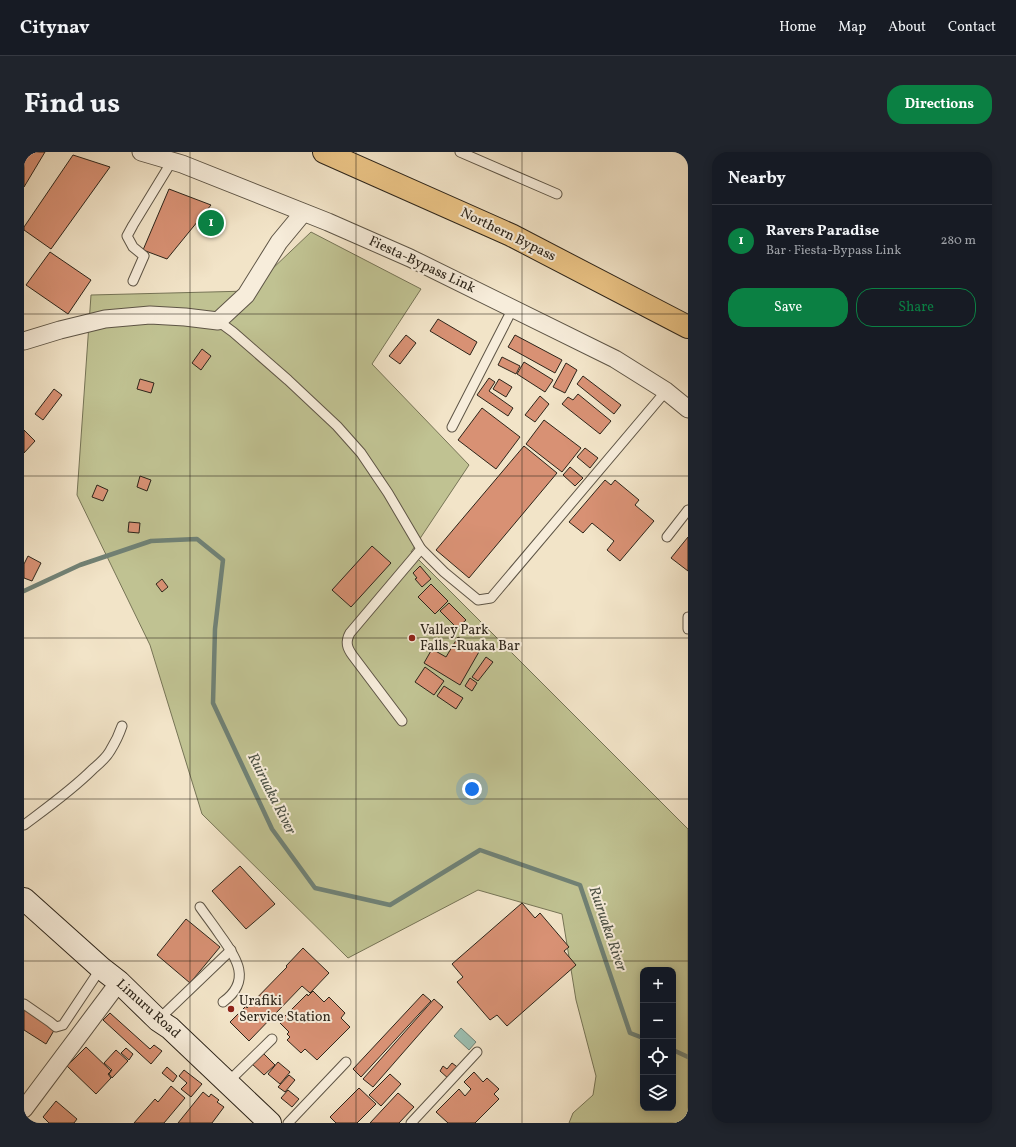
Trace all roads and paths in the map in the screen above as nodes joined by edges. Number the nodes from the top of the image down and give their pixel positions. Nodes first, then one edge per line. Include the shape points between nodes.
1 (140, 152) edge
2 (324, 152) edge
3 (460, 152) edge
4 (172, 161) junction
5 (557, 194) dead end
6 (303, 213) junction
7 (133, 281) dead end
8 (513, 308) junction
9 (218, 321) junction
10 (688, 326) edge
11 (24, 341) edge
12 (666, 392) junction
13 (688, 409) edge
14 (452, 427) dead end
15 (688, 510) edge
16 (667, 537) dead end
17 (421, 549) junction
18 (688, 616) edge
19 (688, 629) edge
20 (402, 721) dead end
21 (122, 726) dead end
22 (24, 825) edge
23 (24, 898) edge
24 (200, 907) dead end
25 (231, 950) junction
26 (101, 968) junction
27 (119, 982) junction
28 (223, 1002) dead end
29 (24, 1004) edge
30 (158, 1020) junction
31 (272, 1039) dead end
32 (478, 1052) dead end
33 (346, 1062) dead end
34 (226, 1082) junction
35 (24, 1108) edge
36 (270, 1123) edge
37 (288, 1123) edge
38 (411, 1123) edge

1 - 4 street, Fiesta-Bypass Link
2 - 10 main road, Northern Bypass via 511,234
3 - 5 lane
4 - 6 street, Fiesta-Bypass Link
4 - 7 lane via 127,236 133,247 144,256
6 - 8 street, Fiesta-Bypass Link via 410,258
6 - 9 street via 279,242 246,295
8 - 12 street, Fiesta-Bypass Link via 615,359
8 - 14 lane
9 - 11 street via 150,315 105,319
9 - 17 lane via 337,426 365,459
12 - 13 street, Fiesta-Bypass Link
12 - 17 lane via 491,598 478,600
15 - 16 lane
17 - 20 lane via 347,638 352,656
18 - 19 lane
21 - 22 lane via 109,753 99,764 71,790
23 - 26 main road, Limuru Road
24 - 25 lane
25 - 28 lane via 237,960 239,979 235,991
25 - 30 lane
26 - 27 main road, Limuru Road
26 - 29 lane via 63,1025 56,1027
27 - 30 main road, Limuru Road
27 - 35 street
30 - 34 main road, Limuru Road via 170,1028
31 - 34 lane
32 - 38 lane
33 - 37 lane
34 - 36 main road, Limuru Road

